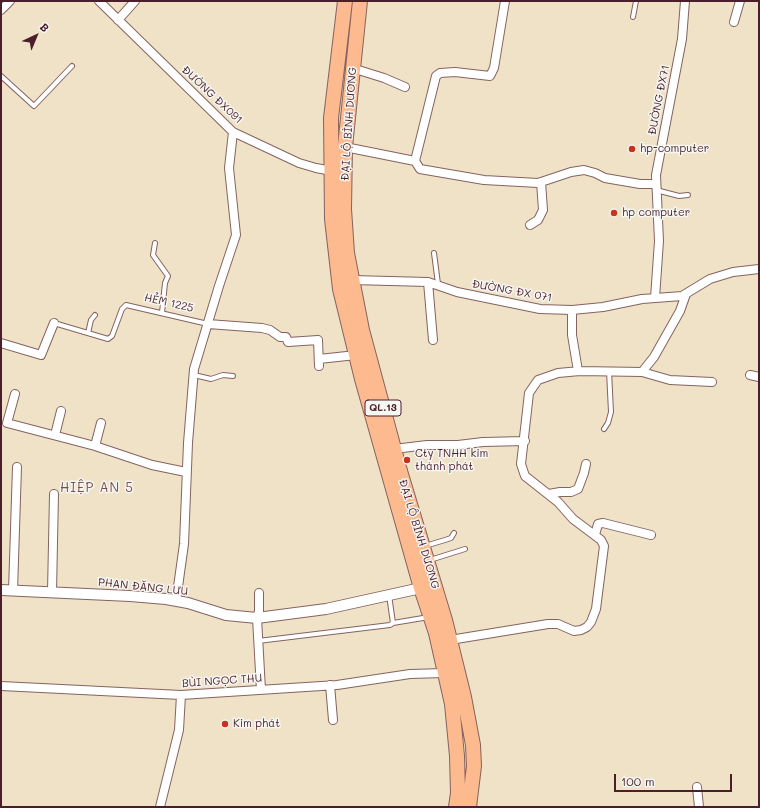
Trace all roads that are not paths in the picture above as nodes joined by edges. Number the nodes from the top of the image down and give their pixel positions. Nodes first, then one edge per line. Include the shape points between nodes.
1 (10, 1) edge
2 (99, 1) edge
3 (135, 1) edge
4 (345, 1) edge
5 (360, 1) edge
6 (505, 1) edge
7 (636, 1) edge
8 (685, 1) edge
9 (740, 1) edge
10 (1, 10) edge
11 (633, 17) dead end
12 (118, 20) junction
13 (734, 22) dead end
14 (72, 66) dead end
15 (352, 68) junction
16 (1, 76) edge
17 (405, 87) dead end
18 (234, 132) junction
19 (345, 147) junction
20 (415, 162) junction
21 (332, 171) junction
22 (541, 182) junction
23 (656, 187) junction
24 (688, 195) dead end
25 (530, 225) dead end
26 (155, 243) dead end
27 (434, 253) dead end
28 (759, 269) edge
29 (352, 280) junction
30 (428, 282) junction
31 (438, 284) junction
32 (686, 294) junction
33 (655, 298) junction
34 (572, 310) junction
35 (162, 313) junction
36 (95, 315) dead end
37 (54, 323) joint
38 (208, 324) junction
39 (88, 333) junction
40 (433, 340) dead end
41 (1, 343) edge
42 (356, 354) junction
43 (578, 371) junction
44 (610, 371) junction
45 (642, 372) junction
46 (194, 375) junction
47 (750, 375) dead end
48 (233, 376) dead end
49 (759, 378) edge
50 (712, 382) dead end
51 (15, 394) dead end
52 (61, 411) dead end
53 (101, 424) dead end
54 (604, 429) dead end
55 (55, 435) junction
56 (525, 441) junction
57 (95, 446) junction
58 (394, 449) junction
59 (586, 464) dead end
60 (17, 467) dead end
61 (186, 472) junction
62 (54, 494) dead end
63 (549, 494) junction
64 (454, 533) dead end
65 (595, 535) junction
66 (651, 535) dead end
67 (423, 546) junction
68 (465, 549) dead end
69 (428, 561) junction
70 (421, 588) junction
71 (1, 590) edge
72 (13, 591) junction
73 (52, 592) junction
74 (259, 593) dead end
75 (389, 594) junction
76 (176, 600) junction
77 (431, 617) junction
78 (257, 618) junction
79 (393, 622) junction
80 (450, 640) junction
81 (258, 641) junction
82 (444, 673) junction
83 (330, 685) junction
84 (1, 686) edge
85 (261, 690) junction
86 (181, 695) junction
87 (333, 720) dead end
88 (697, 787) dead end
89 (160, 807) edge
90 (456, 807) edge
91 (469, 807) edge
92 (699, 807) edge

1 - 10 street
2 - 12 street, ĐƯỜNG ĐX091
3 - 12 street
4 - 21 highway, ĐẠI LỘ BÌNH DƯƠNG / QL.13 via 331,118
5 - 15 highway, ĐẠI LỘ BÌNH DƯƠNG / QL.13
6 - 20 street via 494,68 490,76 455,72 440,73 436,76
7 - 11 lane
8 - 23 street, ĐƯỜNG ĐX71 via 682,39 664,129
9 - 13 street
12 - 18 street, ĐƯỜNG ĐX091
14 - 16 lane via 34,106
15 - 17 street
15 - 19 highway, ĐẠI LỘ BÌNH DƯƠNG / QL.13
18 - 21 street, ĐƯỜNG ĐX091 via 299,163
18 - 38 street via 230,168 236,235
19 - 20 street
19 - 29 highway, ĐẠI LỘ BÌNH DƯƠNG / QL.13 via 344,209
20 - 22 street via 420,168 484,180
21 - 42 highway, ĐẠI LỘ BÌNH DƯƠNG / QL.13 via 332,219 340,289
22 - 23 street via 584,170 605,178
22 - 25 street via 543,210 538,220
23 - 24 lane via 679,196
23 - 33 street, ĐƯỜNG ĐX71 via 659,241
26 - 35 lane via 153,255 168,276
27 - 31 lane
28 - 32 street, ĐƯỜNG ĐX 071 via 733,272 710,279
29 - 30 street, ĐƯỜNG ĐX 071
29 - 58 highway, ĐẠI LỘ BÌNH DƯƠNG / QL.13 via 362,330
30 - 31 street, ĐƯỜNG ĐX 071
30 - 40 street
31 - 34 street, ĐƯỜNG ĐX 071 via 457,292 540,309
32 - 33 street, ĐƯỜNG ĐX 071 via 667,299
32 - 45 street via 680,311
33 - 34 street, ĐƯỜNG ĐX 071
34 - 43 street via 572,335
35 - 38 lane, HẺM 1225
35 - 39 lane, HẺM 1225 via 126,305 112,336 108,339
36 - 39 lane
37 - 39 lane, HẺM 1225
37 - 41 street, HẺM 1225 via 41,355
38 - 42 street, HẺM 1225 via 262,328 280,337 286,337 288,342 318,340 319,362
38 - 46 street
42 - 70 highway, ĐẠI LỘ BÌNH DƯƠNG / QL.13
43 - 44 street
43 - 56 street via 546,377 538,380 532,387 528,393
44 - 45 street
44 - 54 lane via 611,412
45 - 50 street via 670,380
46 - 48 lane via 211,379 223,375
46 - 61 street
47 - 49 street
51 - 55 street via 7,423
52 - 55 street
53 - 57 street
55 - 57 street
56 - 58 street
56 - 63 street via 522,469 525,476
57 - 61 street via 152,465
58 - 67 highway, ĐẠI LỘ BÌNH DƯƠNG / QL.13
59 - 63 street via 578,489
60 - 72 street
61 - 76 street via 184,544
62 - 73 street
63 - 65 street via 573,519
64 - 67 lane via 451,538
65 - 66 street via 598,524 603,523
65 - 80 street via 604,546 596,609 587,627 574,631 558,624 548,624
67 - 69 highway, ĐẠI LỘ BÌNH DƯƠNG / QL.13
68 - 69 lane
69 - 80 highway, ĐẠI LỘ BÌNH DƯƠNG / QL.13
70 - 75 street, PHAN ĐĂNG LƯU
70 - 77 highway, ĐẠI LỘ BÌNH DƯƠNG / QL.13
71 - 72 street, PHAN ĐĂNG LƯU
72 - 73 street, PHAN ĐĂNG LƯU
73 - 76 street, PHAN ĐĂNG LƯU
74 - 78 street
75 - 78 street, PHAN ĐĂNG LƯU via 326,609
75 - 79 lane
76 - 78 street, PHAN ĐĂNG LƯU via 226,615
77 - 79 lane
77 - 82 highway, ĐẠI LỘ BÌNH DƯƠNG / QL.13
78 - 81 street
79 - 81 lane
80 - 91 highway, ĐẠI LỘ BÌNH DƯƠNG / QL.13 via 473,745 474,766
81 - 85 street
82 - 83 street, BÙI NGỌC THU via 410,674
82 - 90 highway, ĐẠI LỘ BÌNH DƯƠNG / QL.13 via 452,704 458,756
83 - 85 street, BÙI NGỌC THU
83 - 87 street
84 - 86 street, BÙI NGỌC THU
85 - 86 street, BÙI NGỌC THU
86 - 89 street via 179,730
88 - 92 street

